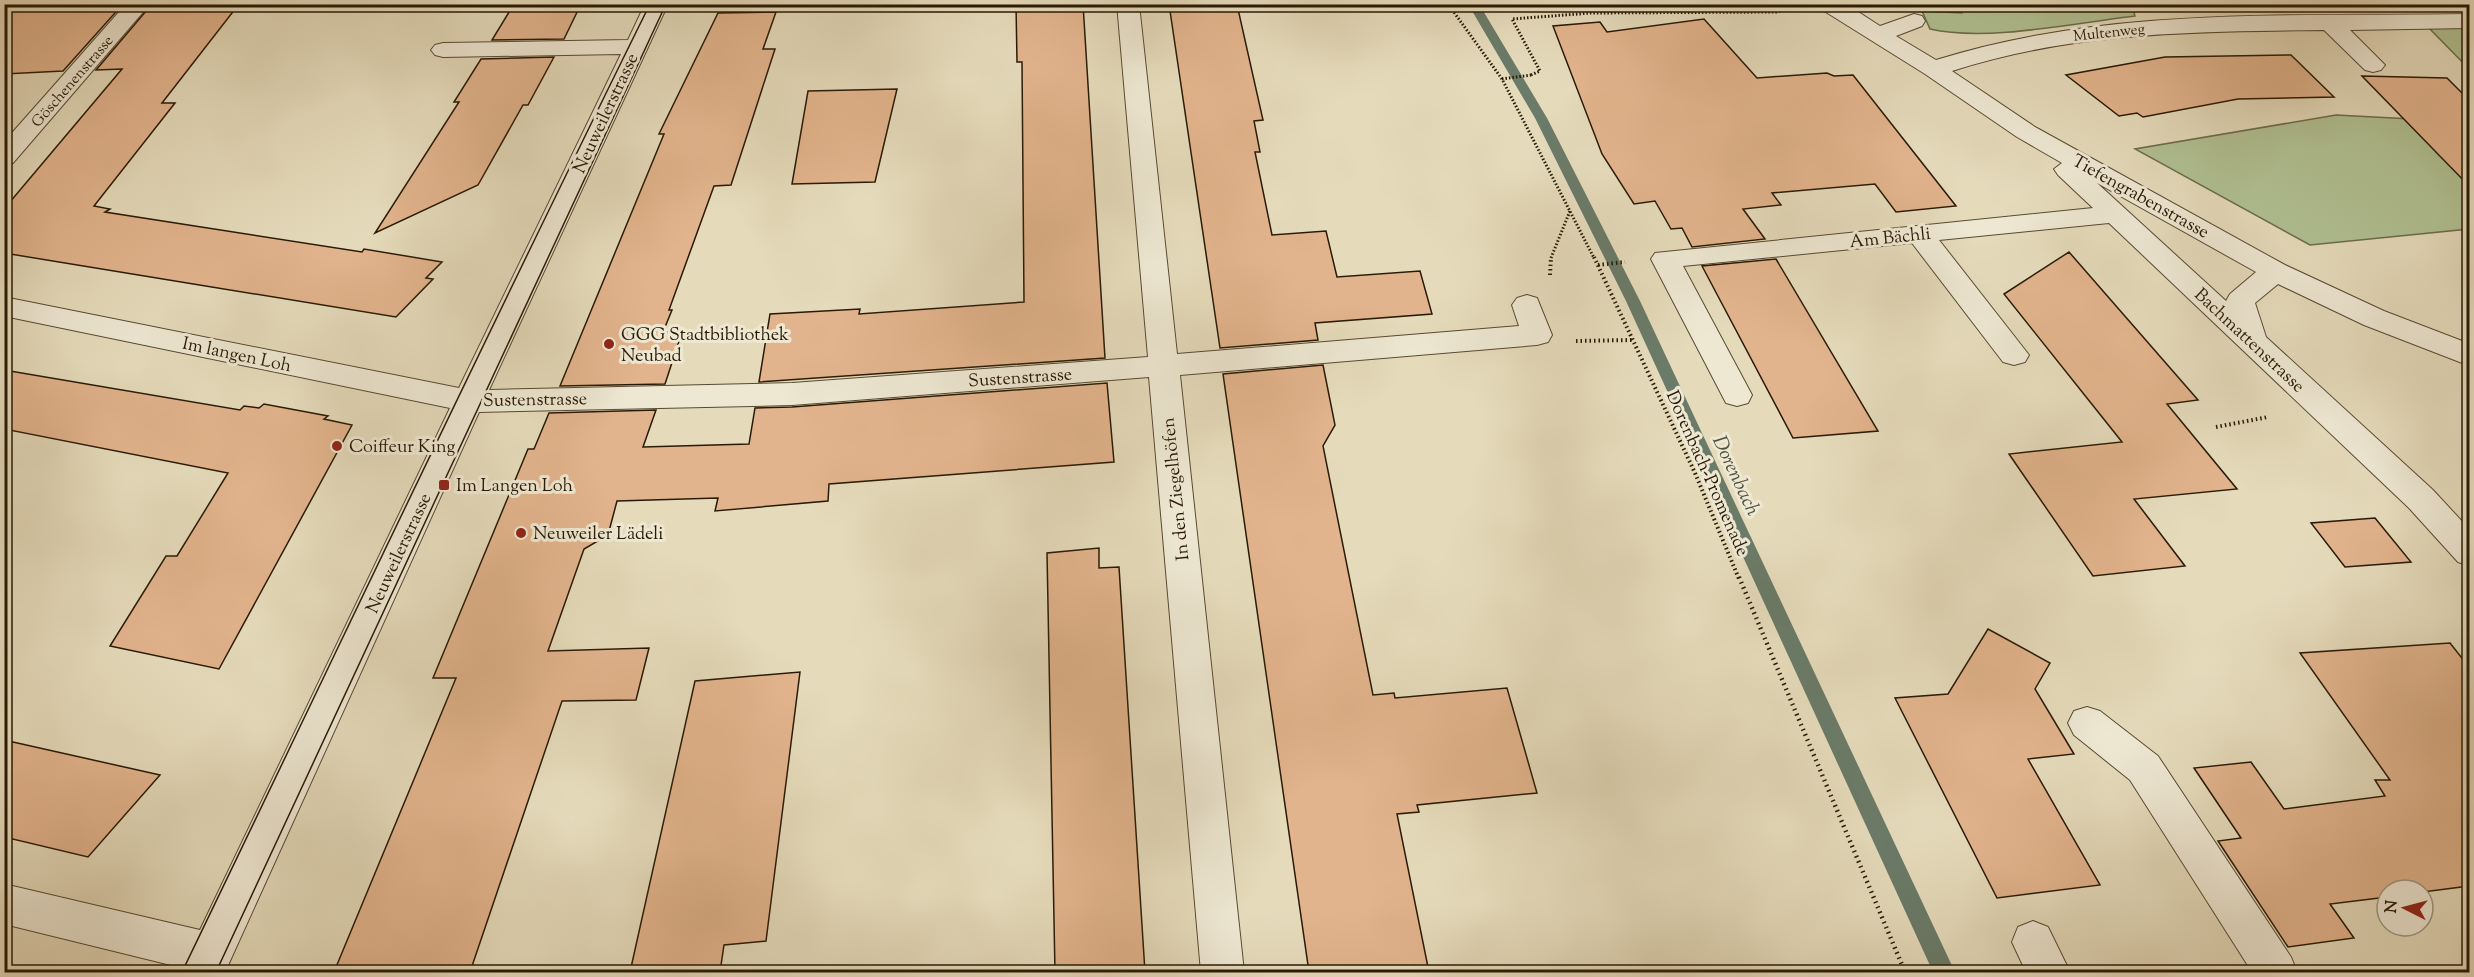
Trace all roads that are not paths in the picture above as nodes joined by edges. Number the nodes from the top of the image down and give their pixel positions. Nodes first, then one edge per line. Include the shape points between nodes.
1 (139, 4) edge
2 (657, 4) edge
3 (1128, 4) edge
4 (1829, 4) edge
5 (2167, 15) edge
6 (1914, 21) dead end
7 (2469, 21) edge
8 (2330, 23) junction
9 (1878, 34) junction
10 (636, 47) junction
11 (443, 50) dead end
12 (2373, 65) dead end
13 (1933, 69) junction
14 (2026, 132) junction
15 (4, 158) edge
16 (2116, 214) junction
17 (1919, 234) junction
18 (2275, 271) junction
19 (1527, 304) road end
20 (4, 306) edge
21 (2252, 341) junction
22 (2014, 355) dead end
23 (2469, 356) edge
24 (1162, 366) junction
25 (1737, 394) dead end
26 (470, 400) junction
27 (2469, 553) edge
28 (2087, 723) dead end
29 (4, 904) edge
30 (207, 963) edge
31 (1223, 972) edge
32 (2276, 972) edge

1 - 15 street, Göschenenstrasse
2 - 10 street, Neuweilerstrasse
3 - 24 street, In den Ziegelhöfen
4 - 9 street, Tiefengrabenstrasse
5 - 8 street, Multenweg
5 - 13 street, Multenweg via 1987,52
6 - 9 street
7 - 8 street, Multenweg
8 - 12 street
9 - 13 street, Tiefengrabenstrasse
10 - 11 street
10 - 26 street, Neuweilerstrasse
13 - 14 street, Tiefengrabenstrasse
14 - 16 street, Bachmattenstrasse
14 - 18 street, Tiefengrabenstrasse
16 - 17 street, Am Bächli
16 - 21 street, Bachmattenstrasse
17 - 22 street
17 - 25 street, Am Bächli via 1665,259
18 - 21 street via 2240,301
18 - 23 street, Tiefengrabenstrasse via 2374,318
19 - 24 street, Sustenstrasse via 1537,335
20 - 26 street, Im langen Loh
21 - 27 street, Bachmattenstrasse via 2421,499
24 - 26 street, Sustenstrasse via 792,394
24 - 31 street, In den Ziegelhöfen
26 - 30 street, Neuweilerstrasse
28 - 32 street via 2144,768
29 - 30 street

